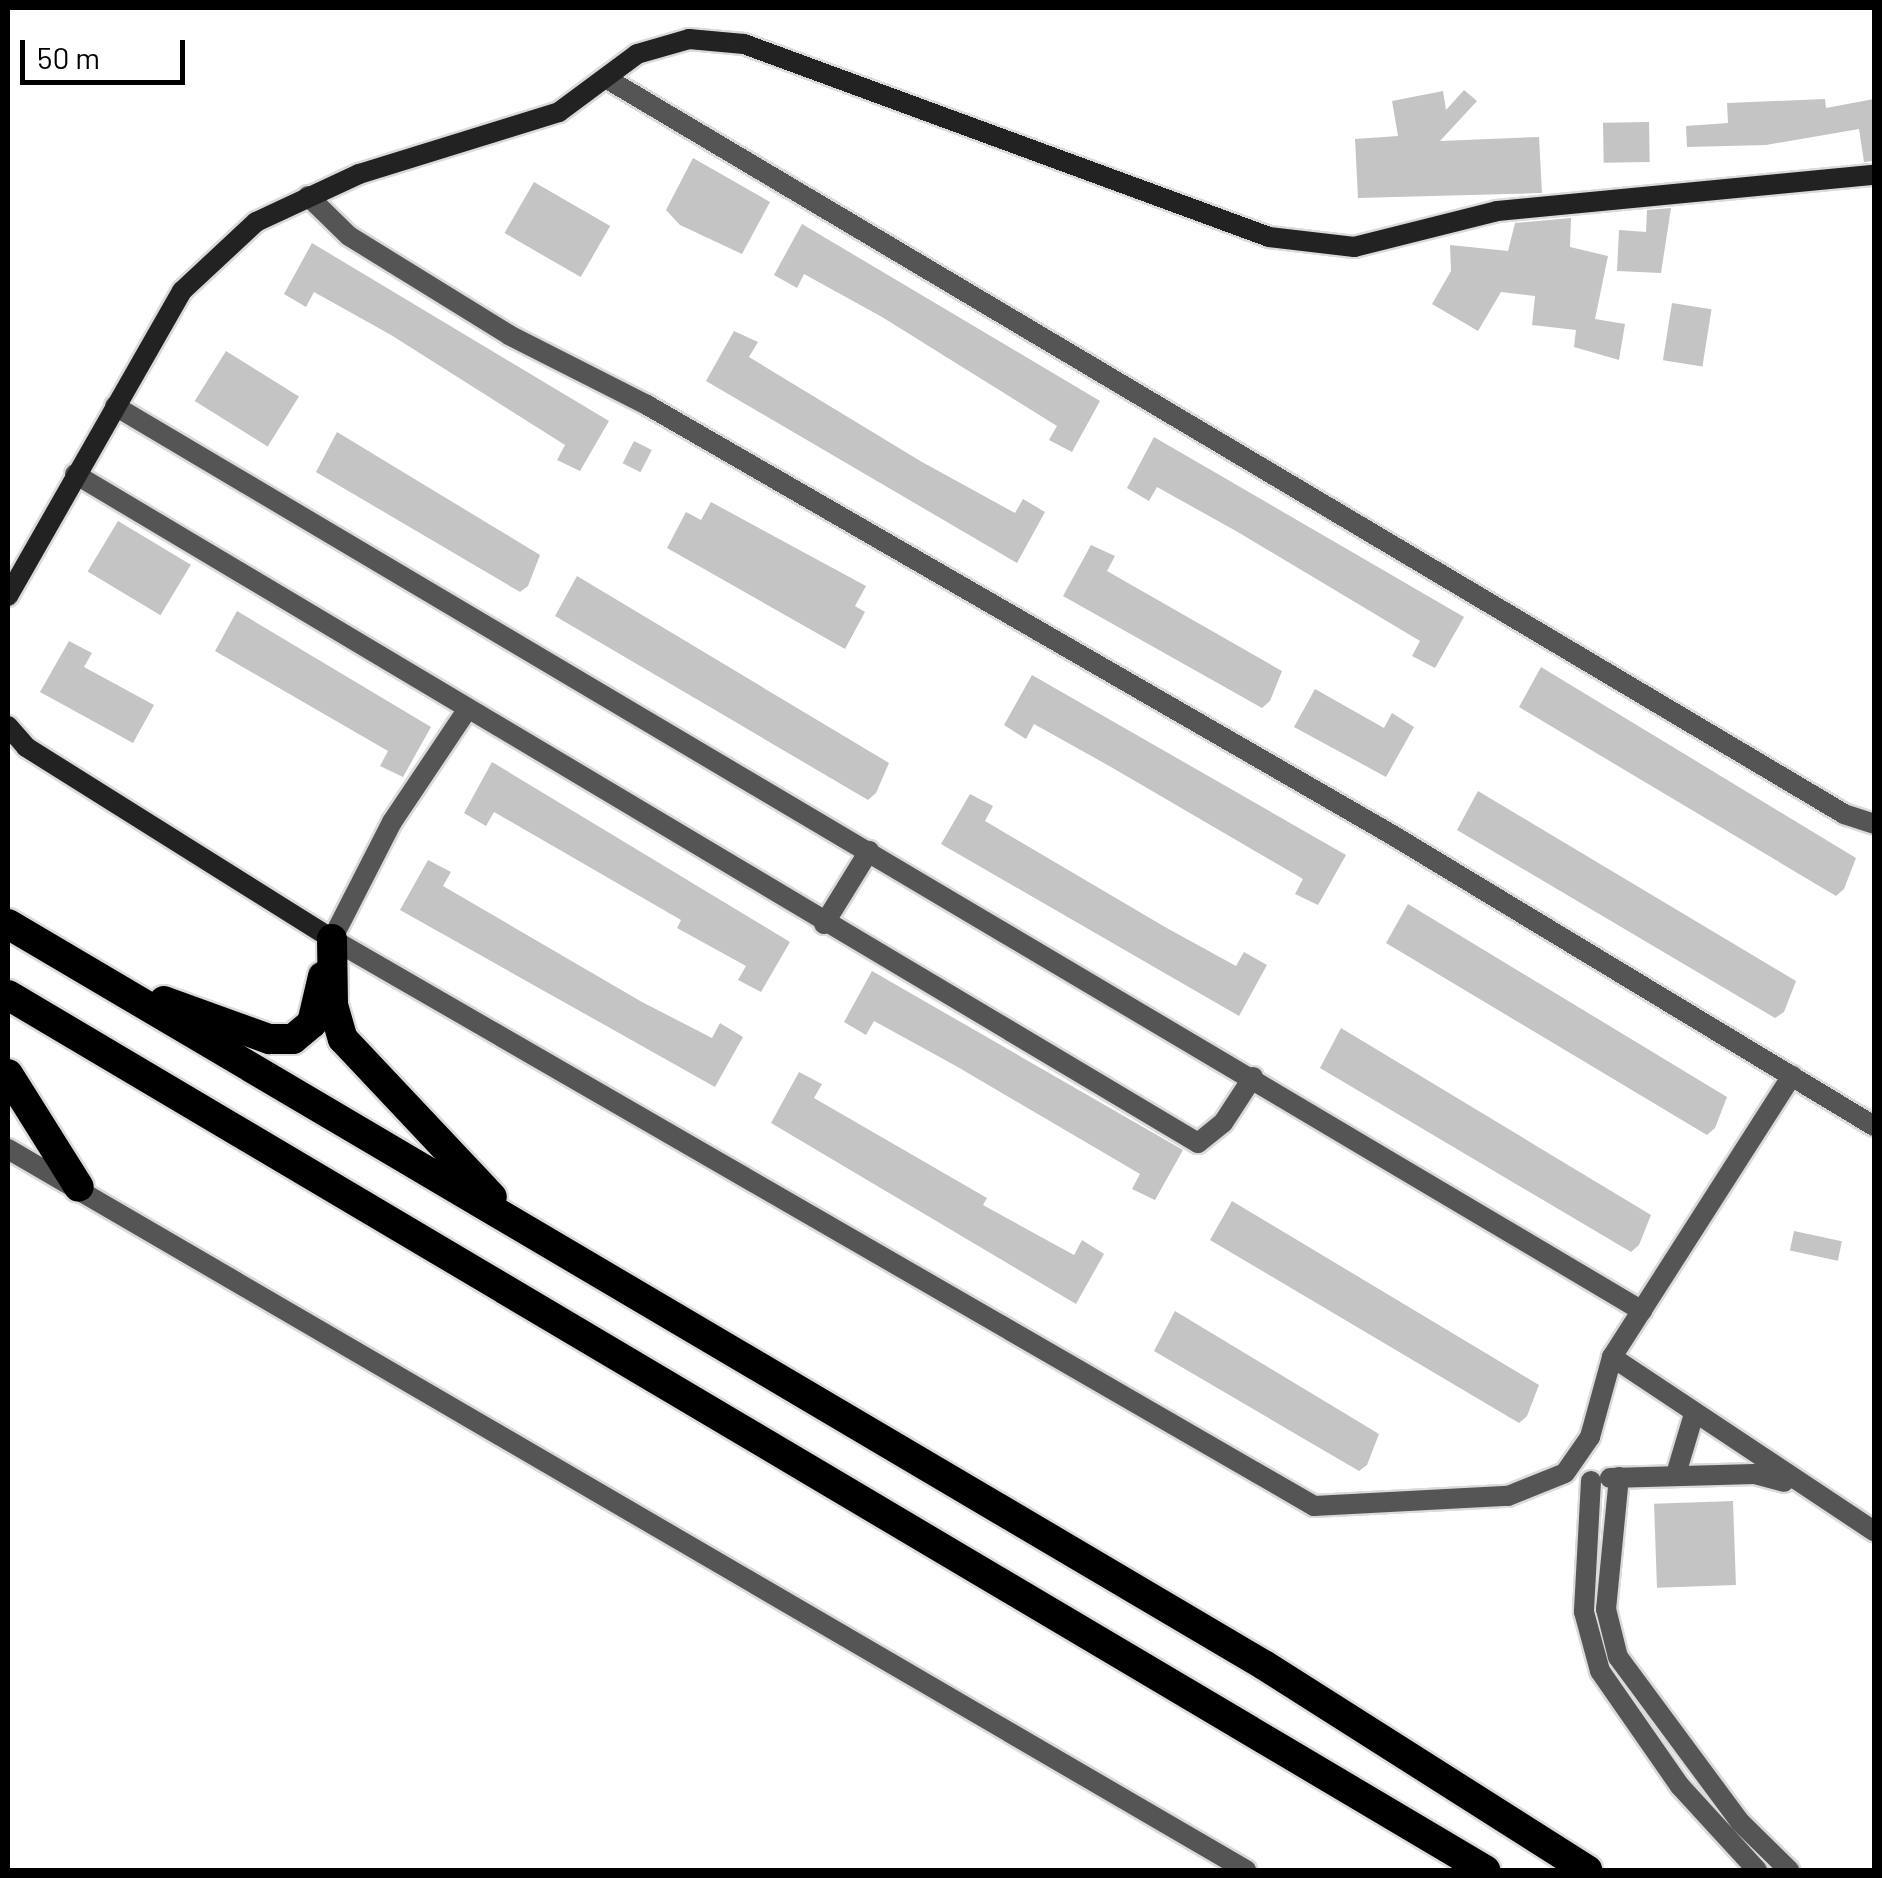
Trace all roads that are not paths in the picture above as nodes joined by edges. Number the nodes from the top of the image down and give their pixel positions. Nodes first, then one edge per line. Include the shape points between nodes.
1 (609, 80) junction
2 (1874, 175) edge
3 (308, 196) junction
4 (114, 406) junction
5 (75, 474) junction
6 (8, 596) edge
7 (467, 710) junction
8 (8, 726) edge
9 (1874, 824) edge
10 (870, 851) junction
11 (8, 924) edge
12 (824, 924) junction
13 (332, 938) junction
14 (98, 976) junction
15 (8, 995) edge
16 (8, 1074) edge
17 (1792, 1076) junction
18 (1253, 1077) junction
19 (1874, 1126) edge
20 (8, 1149) edge
21 (80, 1187) junction
22 (526, 1231) junction
23 (1642, 1311) junction
24 (1612, 1357) junction
25 (1694, 1414) junction
26 (1676, 1474) junction
27 (1619, 1477) junction
28 (1591, 1481) junction
29 (1540, 1488) junction
30 (1814, 1493) junction
31 (1874, 1531) edge
32 (1246, 1870) edge
33 (1485, 1870) edge
34 (1587, 1870) edge
35 (1757, 1870) edge
36 (1789, 1870) edge

1 - 2 street via 637,54 689,39 744,44 1183,210 1269,237 1354,247 1497,212
1 - 3 street via 559,112
1 - 9 street via 1844,814
3 - 4 street via 256,222 182,291
3 - 17 street via 348,236 510,335 648,405 1020,620
4 - 5 street
4 - 10 street
5 - 6 street
5 - 7 street
7 - 12 street
7 - 13 street via 392,822
8 - 13 street via 26,747
10 - 12 street
10 - 18 street
11 - 14 highway
12 - 18 street via 1198,1143 1223,1123
13 - 14 highway via 312,1023 293,1040 269,1039
13 - 22 highway via 333,1004 343,1039
13 - 29 street via 1302,1501 1339,1508
14 - 22 highway
15 - 33 highway
16 - 21 highway
17 - 19 street
17 - 23 street
18 - 23 street
20 - 21 street
21 - 32 street
22 - 34 highway via 1264,1666
23 - 24 street
24 - 25 street
24 - 29 street via 1585,1449
25 - 26 street
25 - 30 street
26 - 27 street
26 - 30 street via 1758,1475
27 - 28 street
27 - 36 street via 1606,1609 1618,1656 1740,1822
28 - 29 street
28 - 35 street via 1584,1612 1600,1671 1680,1786
30 - 31 street

